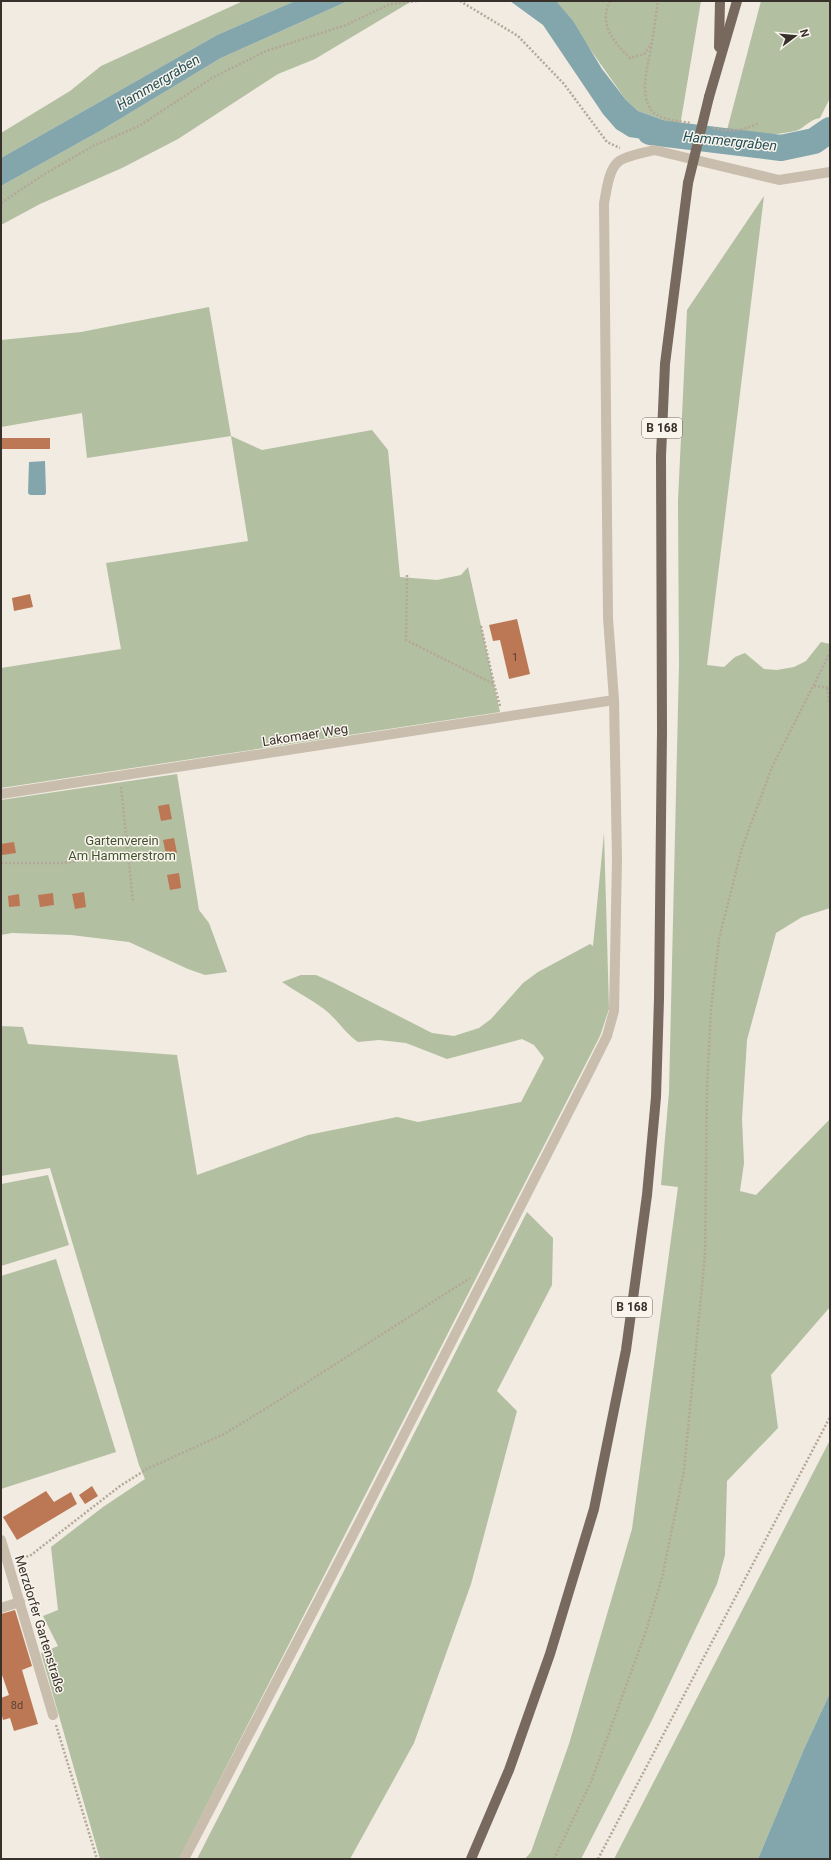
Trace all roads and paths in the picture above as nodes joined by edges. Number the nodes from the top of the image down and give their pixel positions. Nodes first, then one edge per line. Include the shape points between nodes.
1 (417, 1) edge
2 (460, 1) edge
3 (610, 1) edge
4 (658, 1) edge
5 (720, 1) edge
6 (737, 1) edge
7 (741, 1) edge
8 (733, 14) junction
9 (652, 43) junction
10 (719, 58) junction
11 (759, 123) dead end
12 (693, 124) dead end
13 (708, 127) dead end
14 (635, 155) junction
15 (830, 172) edge
16 (1, 203) edge
17 (407, 575) dead end
18 (481, 626) dead end
19 (830, 652) edge
20 (494, 684) junction
21 (814, 686) junction
22 (829, 688) edge
23 (614, 700) junction
24 (830, 706) edge
25 (502, 717) junction
26 (120, 776) junction
27 (1, 794) edge
28 (128, 855) junction
29 (1, 863) edge
30 (133, 901) dead end
31 (489, 1266) junction
32 (830, 1417) edge
33 (1, 1540) edge
34 (9, 1565) junction
35 (20, 1602) junction
36 (1, 1608) edge
37 (53, 1715) joint
38 (97, 1859) edge
39 (184, 1859) edge
40 (472, 1859) edge
41 (554, 1859) edge
42 (598, 1859) edge

1 - 16 path via 390,4 346,26 266,51 212,78 139,126 93,146
2 - 14 path via 518,36 564,84 607,142
3 - 9 path via 606,23 612,39 630,58 644,54
4 - 9 path
5 - 10 main road
6 - 8 main road, B 168
7 - 8 main road, B 168
8 - 10 main road, B 168
9 - 12 path via 646,99 653,111 664,117
10 - 40 main road, B 168, bridge via 688,183 665,364 661,456 662,731 656,1097 647,1195 626,1350 594,1509 550,1654
11 - 13 path via 750,128 730,132
14 - 15 street via 654,150 779,180
14 - 23 street via 618,162 610,176 604,203 608,618
17 - 20 path via 406,640
18 - 20 path
19 - 21 path
20 - 25 path
21 - 22 path
21 - 41 path via 772,767 742,848 719,939 711,1009 707,1080 706,1255 684,1470 662,1578 629,1682 591,1782
22 - 24 path
23 - 25 street, Lakomaer Weg
23 - 31 street via 617,859 614,1011 604,1042
25 - 26 street, Lakomaer Weg
26 - 27 street, Lakomaer Weg
26 - 28 path
28 - 29 path via 62,863
28 - 30 path
31 - 34 path via 224,1434 142,1472 31,1555
31 - 39 street
32 - 42 path
33 - 34 street, Merzdorfer Gartenstraße
34 - 35 street, Merzdorfer Gartenstraße
35 - 36 street
35 - 37 street, Merzdorfer Gartenstraße
37 - 38 path

